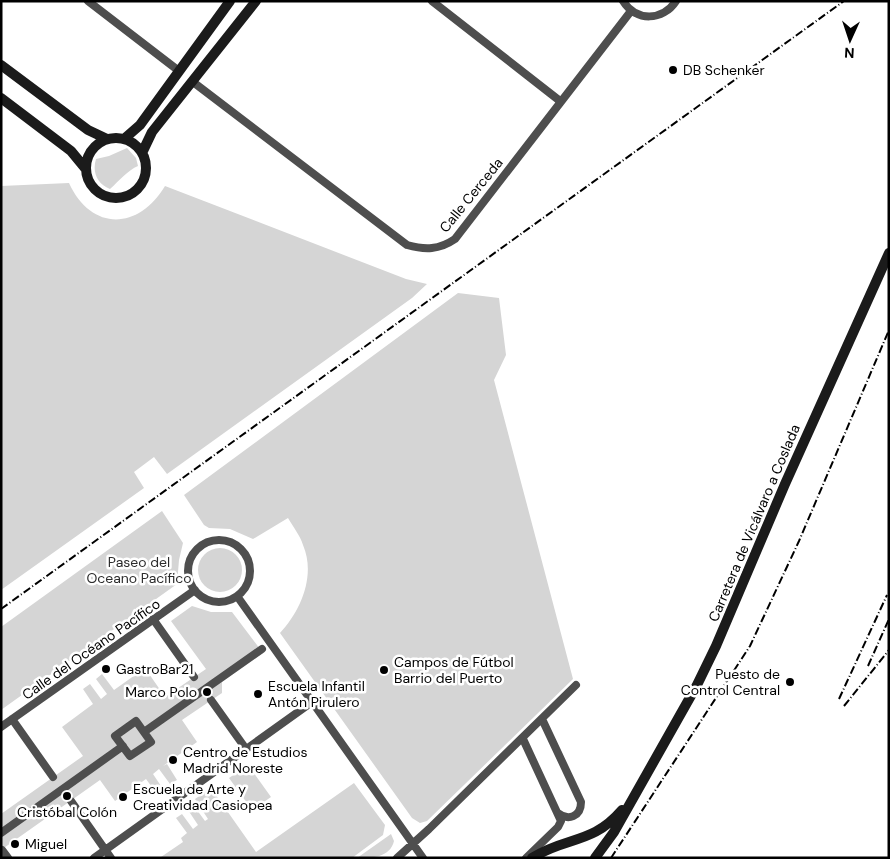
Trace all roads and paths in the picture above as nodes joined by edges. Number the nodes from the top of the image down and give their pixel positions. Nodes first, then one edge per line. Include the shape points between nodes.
1 (88, 1) edge
2 (230, 1) edge
3 (256, 1) edge
4 (432, 1) edge
5 (623, 1) edge
6 (676, 1) edge
7 (631, 11) junction
8 (1, 65) edge
9 (179, 71) junction
10 (193, 82) junction
11 (1, 98) edge
12 (560, 101) junction
13 (124, 138) junction
14 (107, 139) junction
15 (142, 153) junction
16 (86, 168) junction
17 (889, 253) edge
18 (195, 590) junction
19 (237, 596) junction
20 (153, 620) junction
21 (262, 649) dead end
22 (194, 677) dead end
23 (576, 684) dead end
24 (211, 700) dead end
25 (312, 702) junction
26 (12, 719) junction
27 (542, 719) junction
28 (1, 728) edge
29 (144, 732) junction
30 (523, 739) junction
31 (123, 746) junction
32 (246, 749) junction
33 (53, 777) dead end
34 (632, 797) junction
35 (71, 801) dead end
36 (558, 813) junction
37 (1, 833) edge
38 (413, 844) junction
39 (2, 850) edge
40 (105, 850) junction
41 (8, 858) edge
42 (94, 858) edge
43 (111, 858) edge
44 (397, 858) edge
45 (423, 858) edge
46 (526, 858) edge
47 (532, 858) edge
48 (595, 858) edge

1 - 9 street
2 - 9 main road
3 - 10 main road
4 - 12 street
5 - 7 street
6 - 7 street via 666,12 655,16 642,16
7 - 12 street, Calle Cerceda
8 - 14 main road via 88,130
9 - 13 main road via 140,125
10 - 12 street, Calle Cerceda via 407,245 419,248 445,246 455,239
10 - 15 main road via 152,132
11 - 16 main road via 72,151
13 - 14 main road
13 - 15 main road
14 - 16 main road via 89,153
15 - 16 main road via 146,162 144,177 137,190 128,195 109,197 100,193 92,186
17 - 34 main road, Carretera de Vicálvaro a Coslada via 716,646
18 - 19 street via 215,602
18 - 19 street via 188,570 191,556 200,546 220,540 240,548 250,564 248,582
18 - 20 street, Calle del Océano Pacífico
19 - 25 street
20 - 22 street
20 - 26 street, Calle del Océano Pacífico
21 - 29 street
23 - 27 street
24 - 32 street
25 - 32 street
25 - 38 street
26 - 28 street, Calle del Océano Pacífico
26 - 33 street
27 - 30 street
27 - 36 street via 581,802 574,816
29 - 31 street via 151,742 130,756
29 - 31 street via 136,721 115,736
30 - 36 street
30 - 38 street
31 - 37 street
32 - 40 street
34 - 47 main road via 612,820 594,834 552,846
34 - 48 main road via 611,837
35 - 40 street
36 - 46 street via 559,826
38 - 44 street
38 - 45 street
39 - 41 street
40 - 42 street
40 - 43 street

